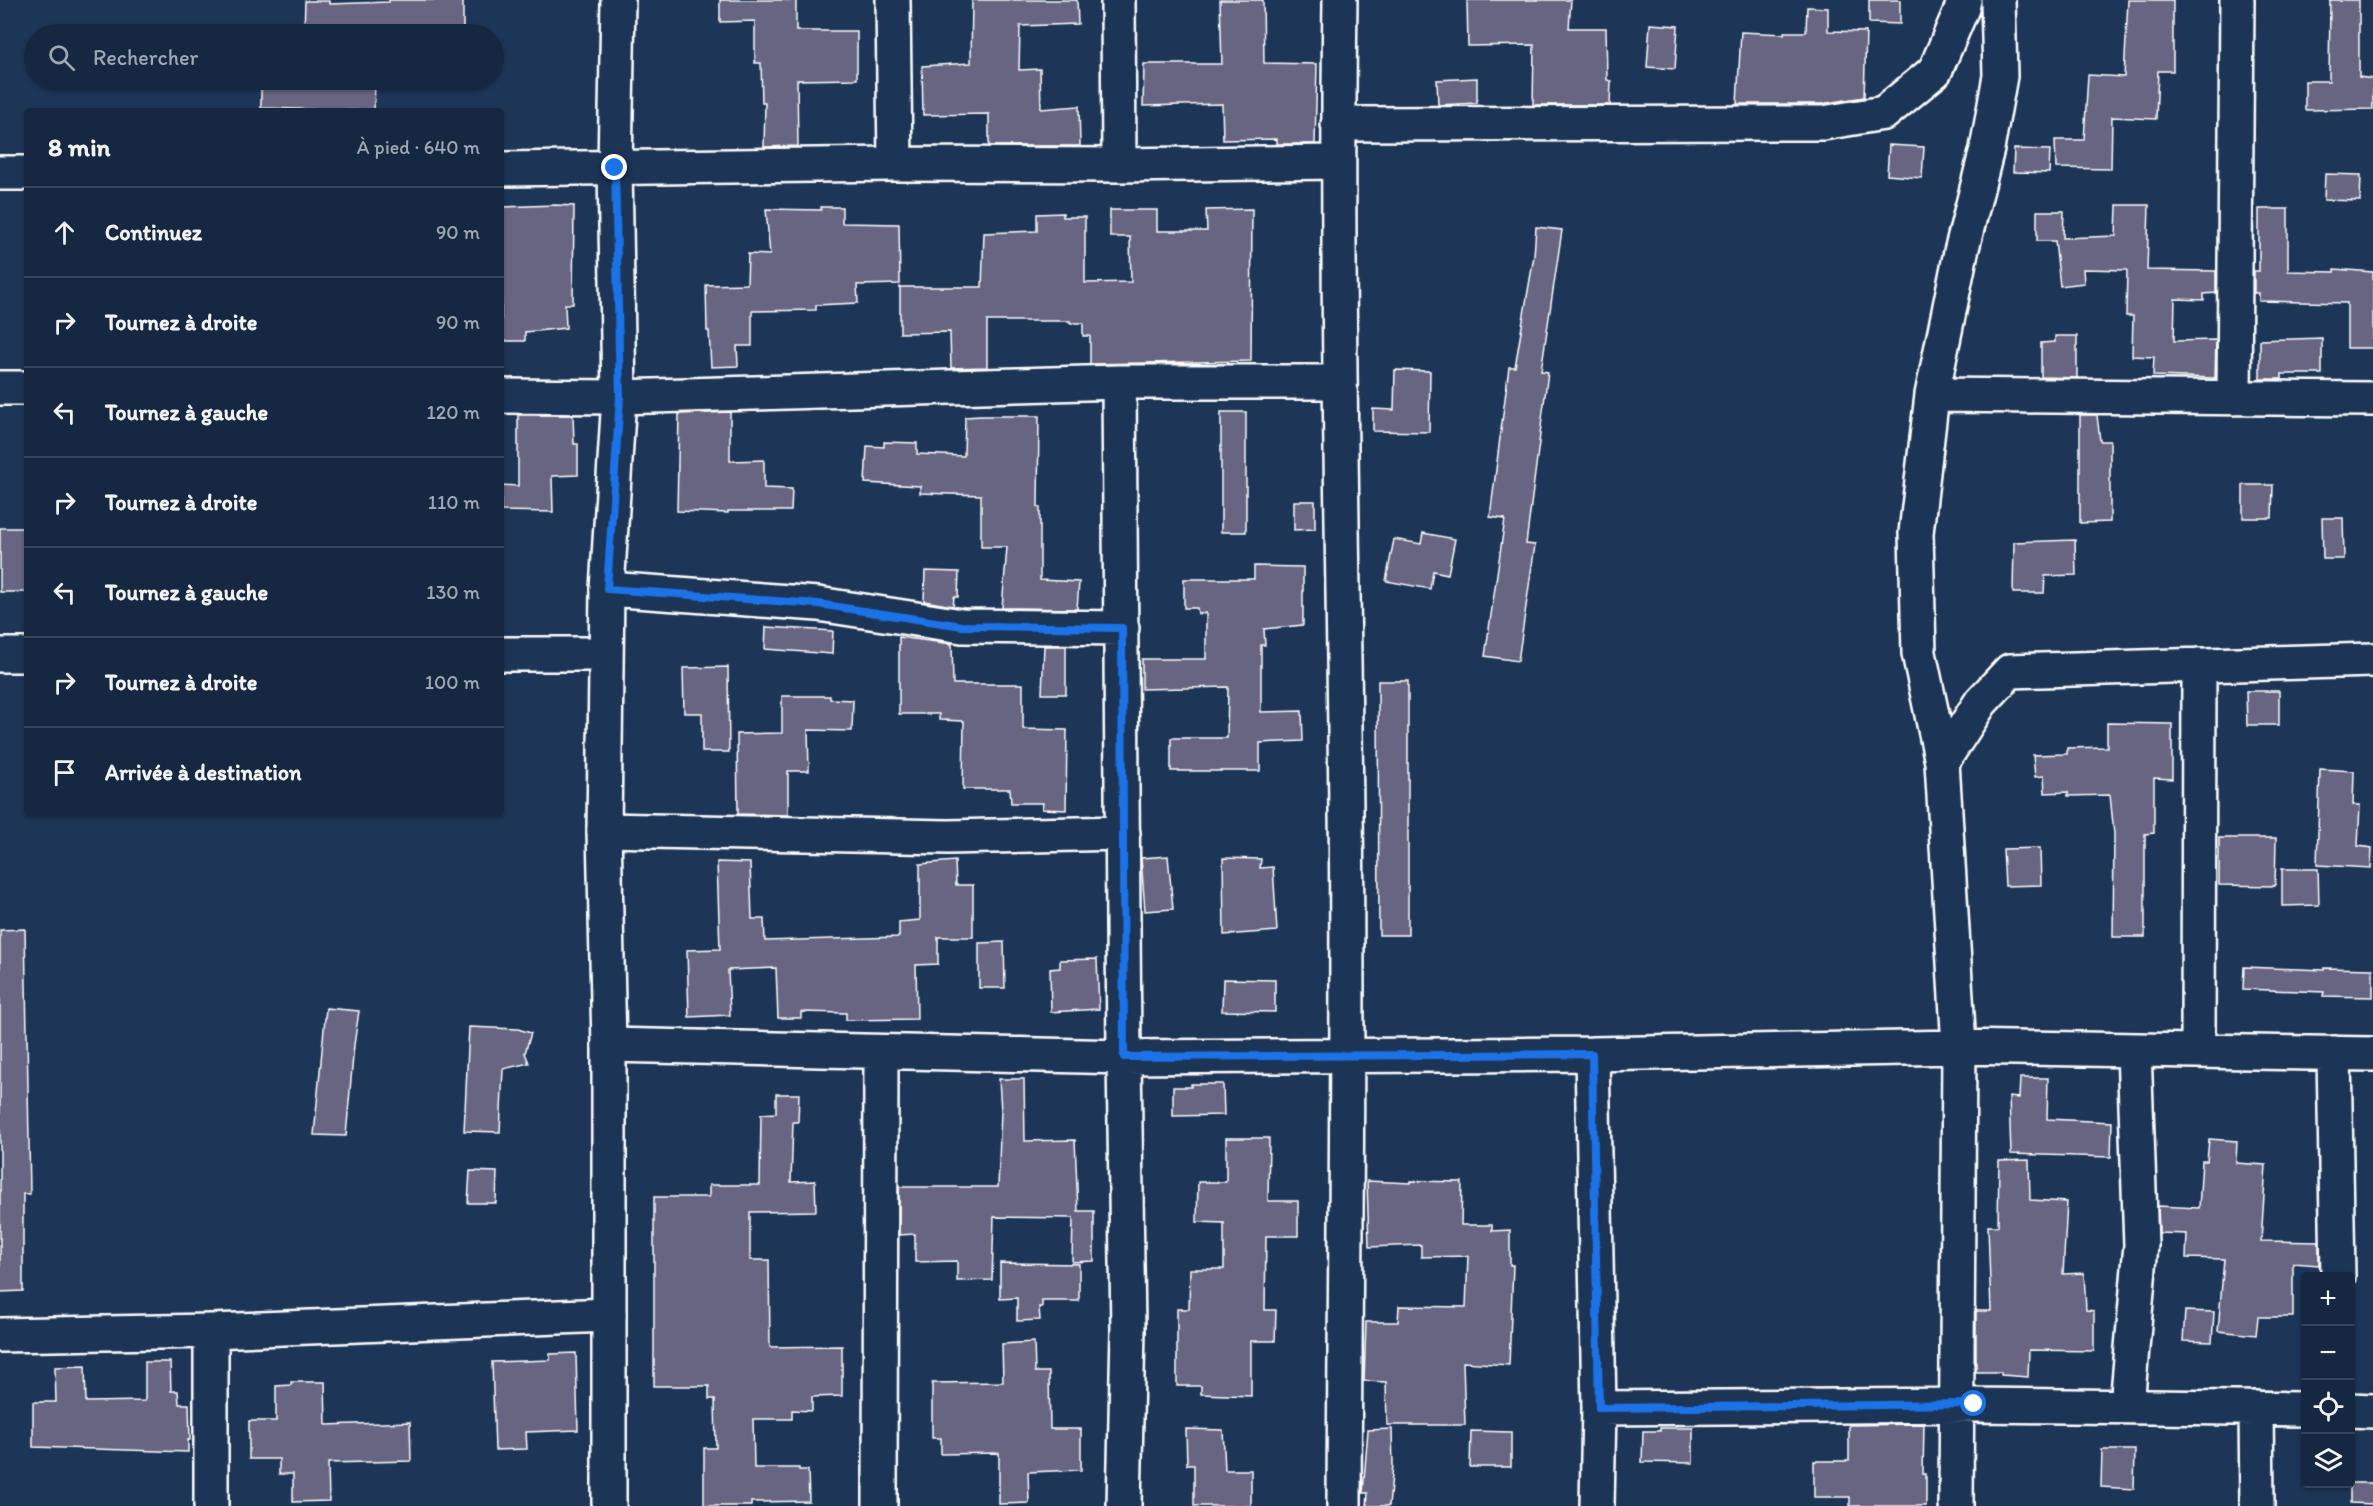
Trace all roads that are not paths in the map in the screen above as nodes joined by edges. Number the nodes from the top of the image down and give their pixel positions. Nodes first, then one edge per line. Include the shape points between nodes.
1 (618, 0) edge
2 (893, 0) edge
3 (1118, 0) edge
4 (1340, 0) edge
5 (1964, 0) edge
6 (1998, 0) edge
7 (2237, 0) edge
8 (1338, 124) junction
9 (1338, 162) junction
10 (895, 164) junction
11 (1119, 165) junction
12 (615, 168) junction
13 (504, 169) edge
14 (24, 173) edge
15 (0, 174) edge
16 (1119, 382) junction
17 (1340, 382) junction
18 (0, 388) edge
19 (24, 388) edge
20 (1932, 395) junction
21 (504, 396) edge
22 (620, 397) junction
23 (2234, 398) junction
24 (2373, 399) edge
25 (607, 589) junction
26 (1122, 628) junction
27 (504, 654) edge
28 (605, 654) junction
29 (0, 655) edge
30 (24, 655) edge
31 (2373, 660) edge
32 (2199, 665) junction
33 (1941, 762) junction
34 (604, 830) junction
35 (1123, 833) junction
36 (609, 1045) junction
37 (1959, 1047) junction
38 (2134, 1050) junction
39 (2198, 1051) junction
40 (881, 1052) junction
41 (2334, 1053) junction
42 (1592, 1054) junction
43 (2373, 1054) edge
44 (1347, 1055) junction
45 (1124, 1057) junction
46 (2338, 1272) edge
47 (609, 1315) junction
48 (211, 1331) junction
49 (0, 1335) edge
50 (1956, 1405) junction
51 (2127, 1405) junction
52 (1599, 1408) junction
53 (2256, 1408) junction
54 (2301, 1409) edge
55 (2355, 1410) edge
56 (2373, 1411) edge
57 (210, 1506) edge
58 (609, 1506) edge
59 (880, 1506) edge
60 (1124, 1506) edge
61 (1344, 1506) edge
62 (1597, 1506) edge
63 (1956, 1506) edge
64 (2257, 1506) edge

1 - 12 street
2 - 10 street
3 - 11 street
4 - 8 street
5 - 8 street via 1935,71 1884,113 1823,123
6 - 20 street via 2000,76
7 - 23 street
8 - 9 street
9 - 11 street
9 - 17 street
10 - 11 street
10 - 12 street
12 - 13 street
12 - 22 street
14 - 15 street
16 - 17 street
16 - 22 street
16 - 26 street
17 - 44 street
18 - 19 street
20 - 23 street
20 - 33 street via 1916,533 1919,653
21 - 22 street
22 - 25 street
23 - 24 street
25 - 26 street via 818,604 962,626
25 - 28 street
26 - 35 street
27 - 28 street
28 - 34 street
29 - 30 street
31 - 32 street
32 - 33 street via 2010,671 1981,702
32 - 39 street
33 - 37 street
34 - 35 street via 948,837
34 - 36 street
35 - 45 street
36 - 40 street
36 - 47 street
37 - 38 street
37 - 42 street
37 - 50 street
38 - 39 street
38 - 51 street via 2141,1245
39 - 41 street
40 - 45 street
40 - 59 street
41 - 43 street
41 - 46 street
42 - 44 street
42 - 52 street
44 - 45 street
44 - 61 street
45 - 60 street via 1128,1329
47 - 48 street
47 - 58 street
48 - 49 street
48 - 57 street
50 - 51 street
50 - 52 street
50 - 63 street
51 - 53 street
52 - 62 street
53 - 54 street
53 - 64 street
55 - 56 street

